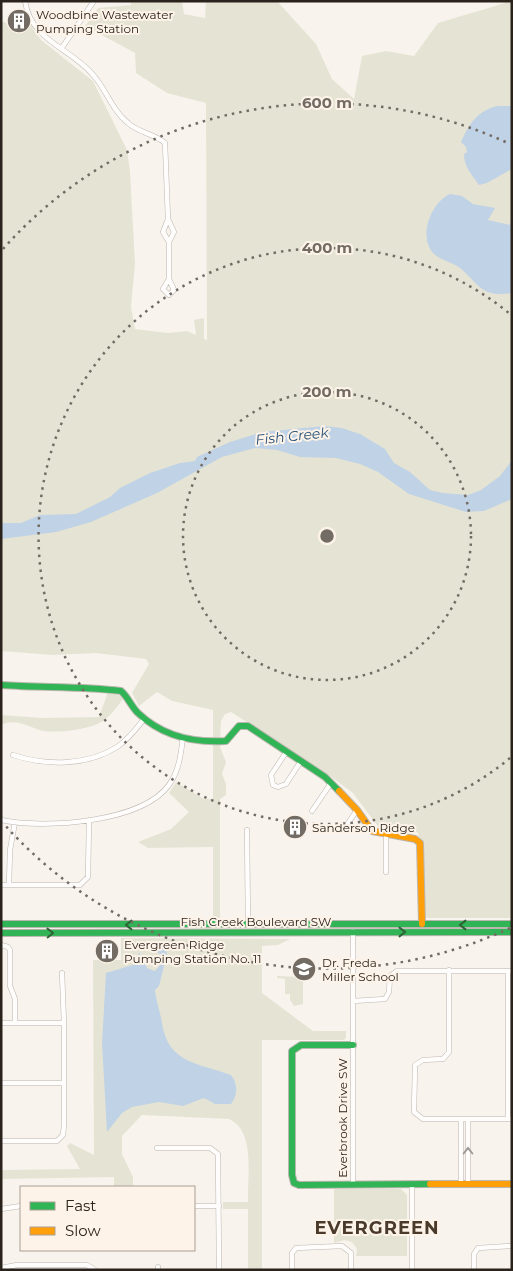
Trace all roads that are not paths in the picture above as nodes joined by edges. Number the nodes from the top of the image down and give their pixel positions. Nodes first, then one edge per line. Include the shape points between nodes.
1 (26, 1) edge
2 (94, 1) edge
3 (61, 49) junction
4 (168, 219) junction
5 (169, 242) junction
6 (169, 279) dead end
7 (1, 685) edge
8 (144, 719) junction
9 (183, 738) junction
10 (287, 751) junction
11 (13, 755) dead end
12 (301, 761) junction
13 (331, 784) junction
14 (357, 810) junction
15 (312, 811) dead end
16 (1, 820) edge
17 (88, 820) junction
18 (14, 822) junction
19 (344, 829) dead end
20 (247, 830) dead end
21 (386, 834) junction
22 (386, 872) dead end
23 (1, 885) edge
24 (9, 885) junction
25 (1, 924) edge
26 (248, 924) junction
27 (422, 924) junction
28 (512, 924) edge
29 (150, 925) junction
30 (353, 928) junction
31 (150, 932) junction
32 (512, 932) edge
33 (1, 934) edge
34 (1, 945) edge
35 (449, 970) junction
36 (510, 971) edge
37 (62, 973) dead end
38 (353, 1001) junction
39 (1, 1023) edge
40 (15, 1023) junction
41 (64, 1023) junction
42 (353, 1045) junction
43 (1, 1083) edge
44 (64, 1083) junction
45 (461, 1119) junction
46 (468, 1119) junction
47 (510, 1119) edge
48 (1, 1141) edge
49 (156, 1148) dead end
50 (353, 1184) junction
51 (412, 1184) junction
52 (465, 1184) junction
53 (512, 1184) edge
54 (20, 1206) edge
55 (195, 1206) edge
56 (219, 1206) junction
57 (1, 1209) edge
58 (512, 1246) edge
59 (1, 1268) edge
60 (95, 1270) edge
61 (219, 1270) edge
62 (292, 1270) edge
63 (351, 1270) edge
64 (412, 1270) edge
65 (474, 1270) edge

1 - 3 street via 36,28
2 - 3 street
3 - 4 street via 90,71 110,103 128,123 165,143
4 - 5 street via 174,232
4 - 5 street via 163,232
5 - 6 street
7 - 8 main road via 119,690
8 - 9 main road
8 - 11 street via 118,746 100,755 54,763
9 - 10 main road via 226,741 238,727 245,725
9 - 17 street via 177,770 161,794 134,809
10 - 12 main road
10 - 12 street via 271,775 273,785 286,784
12 - 13 main road via 325,776
13 - 14 main road
13 - 15 street
14 - 19 street
14 - 21 main road via 372,831
16 - 18 street
17 - 18 street via 42,824
17 - 24 street via 88,875 85,882 80,885
18 - 24 street
20 - 26 street
21 - 22 street
21 - 27 main road via 415,839 420,843
23 - 24 street
29 -> 25 main road, Fish Creek Boulevard SW
26 - 29 main road, Fish Creek Boulevard SW
26 - 30 main road, Fish Creek Boulevard SW
28 -> 27 main road, Fish Creek Boulevard SW
27 - 30 main road, Fish Creek Boulevard SW
29 - 31 street
30 - 31 main road, Fish Creek Boulevard SW
30 -> 32 main road, Fish Creek Boulevard SW
30 - 38 street, Everbrook Drive SW
33 -> 31 main road, Fish Creek Boulevard SW
34 - 40 street via 8,946 10,950
35 - 36 street
35 - 38 street via 397,971 390,976 385,999
35 - 45 street via 448,1052 443,1059 423,1060 415,1065 414,1110 416,1116 423,1119
36 - 47 street
37 - 41 street
38 - 42 street, Everbrook Drive SW
39 - 40 street
40 - 41 street
41 - 44 street
42 - 50 street, Everbrook Drive SW
42 - 50 main road via 301,1045 294,1048 292,1055 293,1181 299,1185
43 - 44 street
44 - 48 street via 62,1138 54,1141
45 - 46 street
45 - 52 street
46 - 47 street
52 -> 46 street
49 - 56 street via 210,1148 216,1151
50 - 51 main road, Everbrook Drive SW
51 - 52 main road, Everbrook Drive SW
51 - 64 street
52 - 53 main road, Everbrook Drive SW
54 - 57 street
55 - 56 street
56 - 61 street
58 - 65 street via 478,1248 474,1254
59 - 60 street via 87,1265
62 - 63 street via 292,1253 296,1248 342,1246 351,1253

